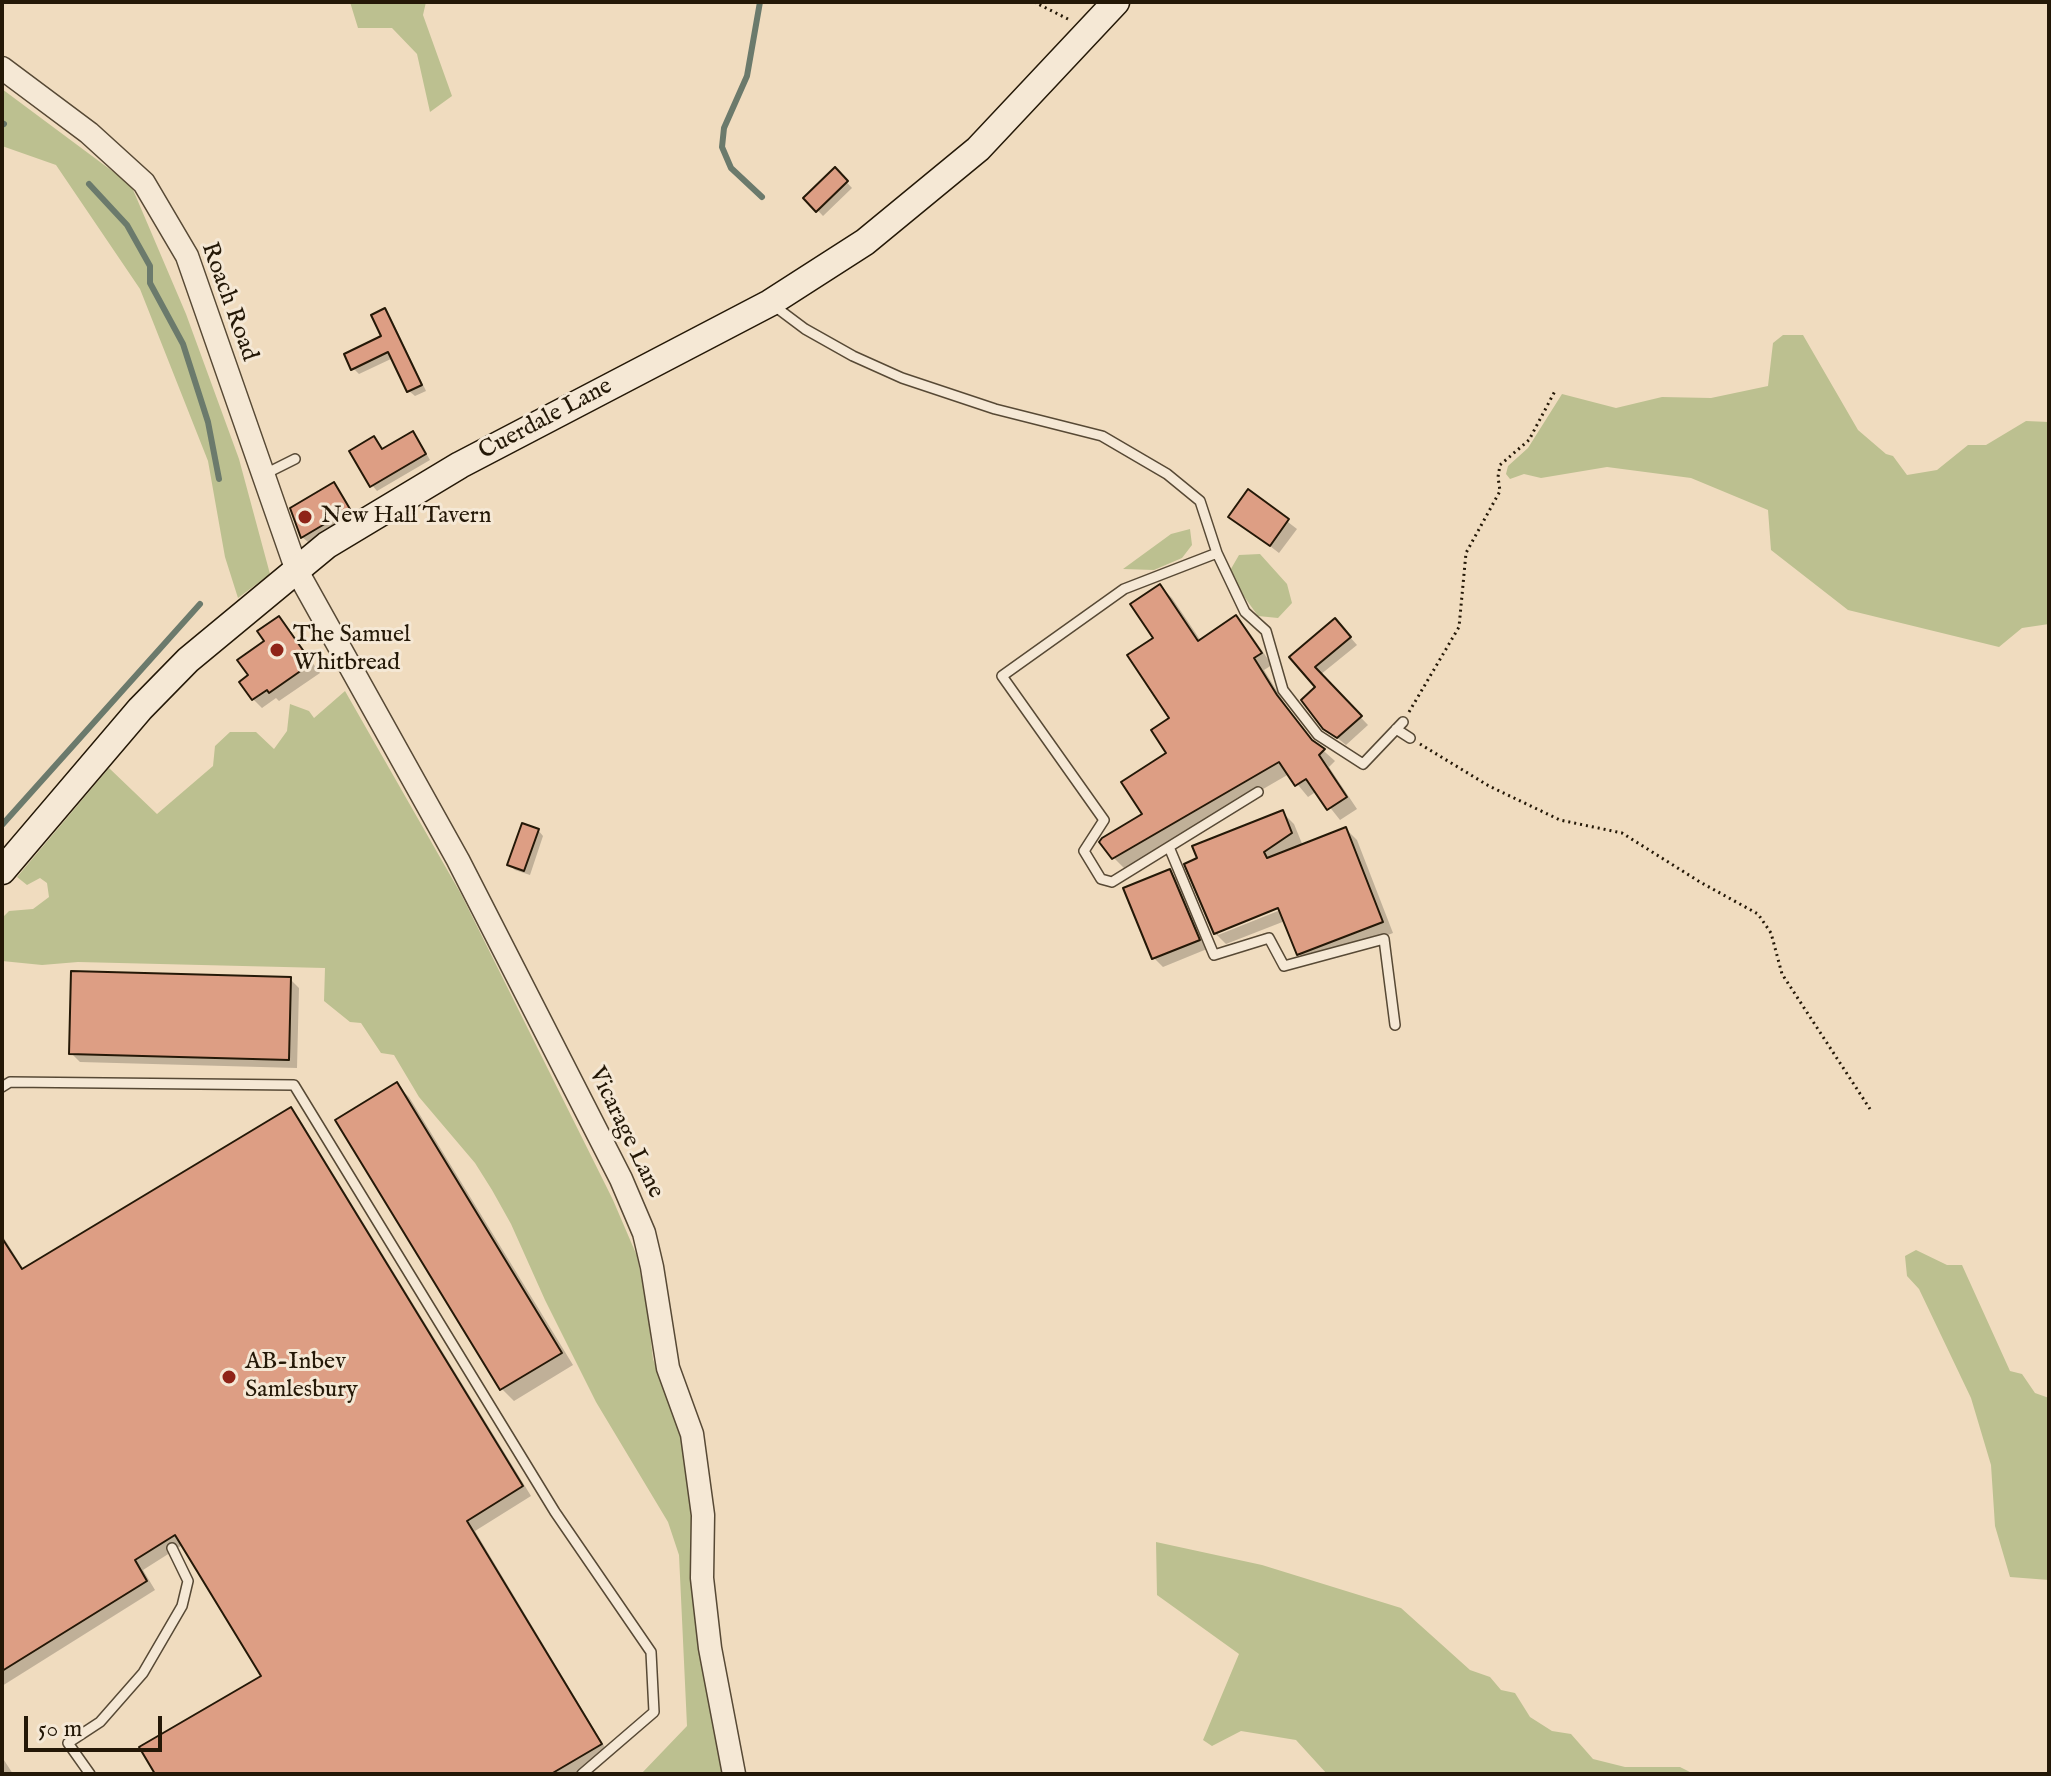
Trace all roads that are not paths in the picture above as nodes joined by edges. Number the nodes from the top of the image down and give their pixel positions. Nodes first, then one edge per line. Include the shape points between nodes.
1 (1116, 2) edge
2 (2, 68) edge
3 (770, 303) junction
4 (295, 459) dead end
5 (262, 475) junction
6 (1217, 553) junction
7 (297, 571) junction
8 (1410, 738) road end
9 (1258, 792) dead end
10 (1169, 847) junction
11 (2, 871) edge
12 (1395, 1025) dead end
13 (2, 1087) edge
14 (172, 1548) dead end
15 (90, 1774) edge
16 (582, 1774) edge
17 (734, 1774) edge

1 - 3 main road, Cuerdale Lane via 978,149 865,242
2 - 5 street, Roach Road via 89,133 144,183 187,256
3 - 6 lane via 829,343 902,378 1102,436 1135,454 1200,501
3 - 7 main road, Cuerdale Lane via 460,465 327,545
4 - 5 lane
5 - 7 street, Roach Road
6 - 8 lane via 1245,612 1266,631 1283,690 1318,735 1363,764 1399,725
6 - 10 lane via 1124,589 1002,676 1104,820 1084,851 1101,879 1112,882
7 - 11 main road, Cuerdale Lane via 188,660
7 - 17 street, Vicarage Lane via 458,860 644,1233 668,1368 692,1434 700,1480 710,1648
9 - 10 lane
10 - 12 lane via 1214,955 1269,938 1284,966 1384,939
13 - 16 lane via 10,1082 294,1085 555,1512 651,1652 654,1712
14 - 15 lane via 188,1581 182,1606 143,1673 100,1722 68,1743

